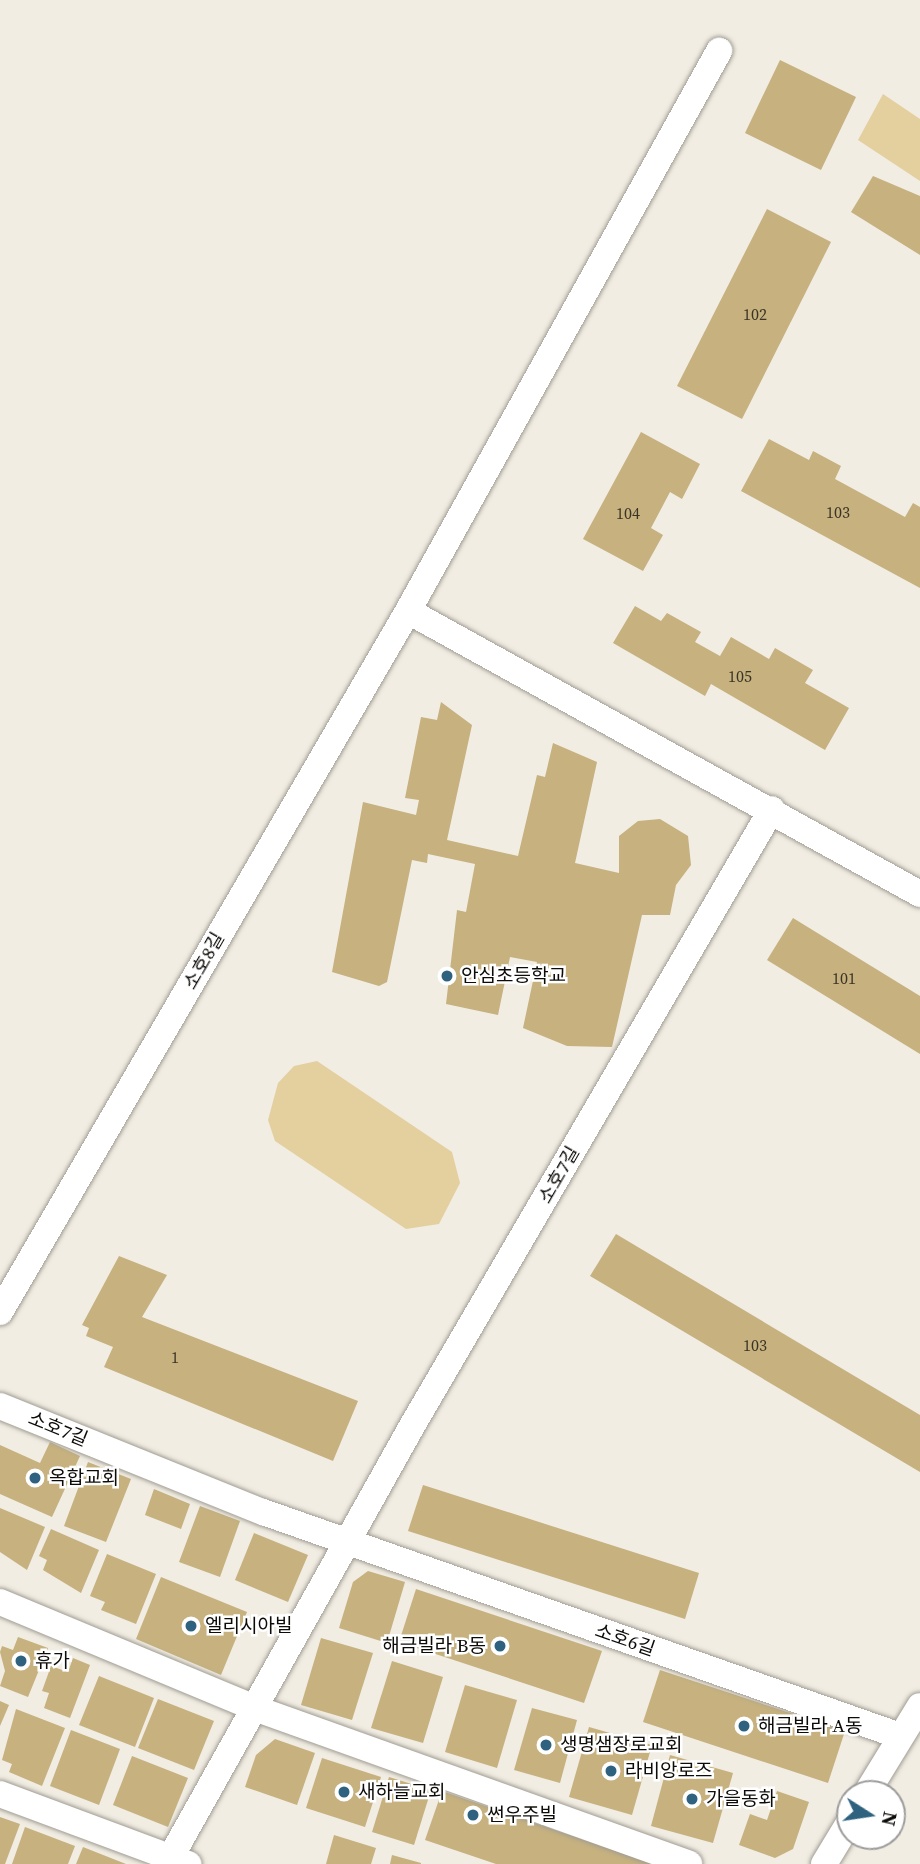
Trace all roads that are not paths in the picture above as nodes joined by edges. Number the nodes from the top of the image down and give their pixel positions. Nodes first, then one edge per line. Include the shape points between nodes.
1 (719, 51) dead end
2 (408, 611) junction
3 (772, 809) junction
4 (920, 894) edge
5 (0, 1312) edge
6 (0, 1406) edge
7 (350, 1544) junction
8 (0, 1602) edge
9 (920, 1706) edge
10 (257, 1709) junction
11 (900, 1736) junction
12 (874, 1780) edge
13 (0, 1794) edge
14 (836, 1844) edge
15 (175, 1862) edge
16 (690, 1864) edge
17 (824, 1864) edge

1 - 2 street, 소호8길
2 - 3 street
2 - 5 street, 소호8길
3 - 4 street
3 - 7 street, 소호7길
6 - 7 street, 소호7길
7 - 10 street, 소호7길
7 - 11 street, 소호6길
8 - 10 street
9 - 11 street
10 - 15 street, 소호7길
10 - 16 street
11 - 12 street
13 - 15 street, 소호7길
14 - 17 street

